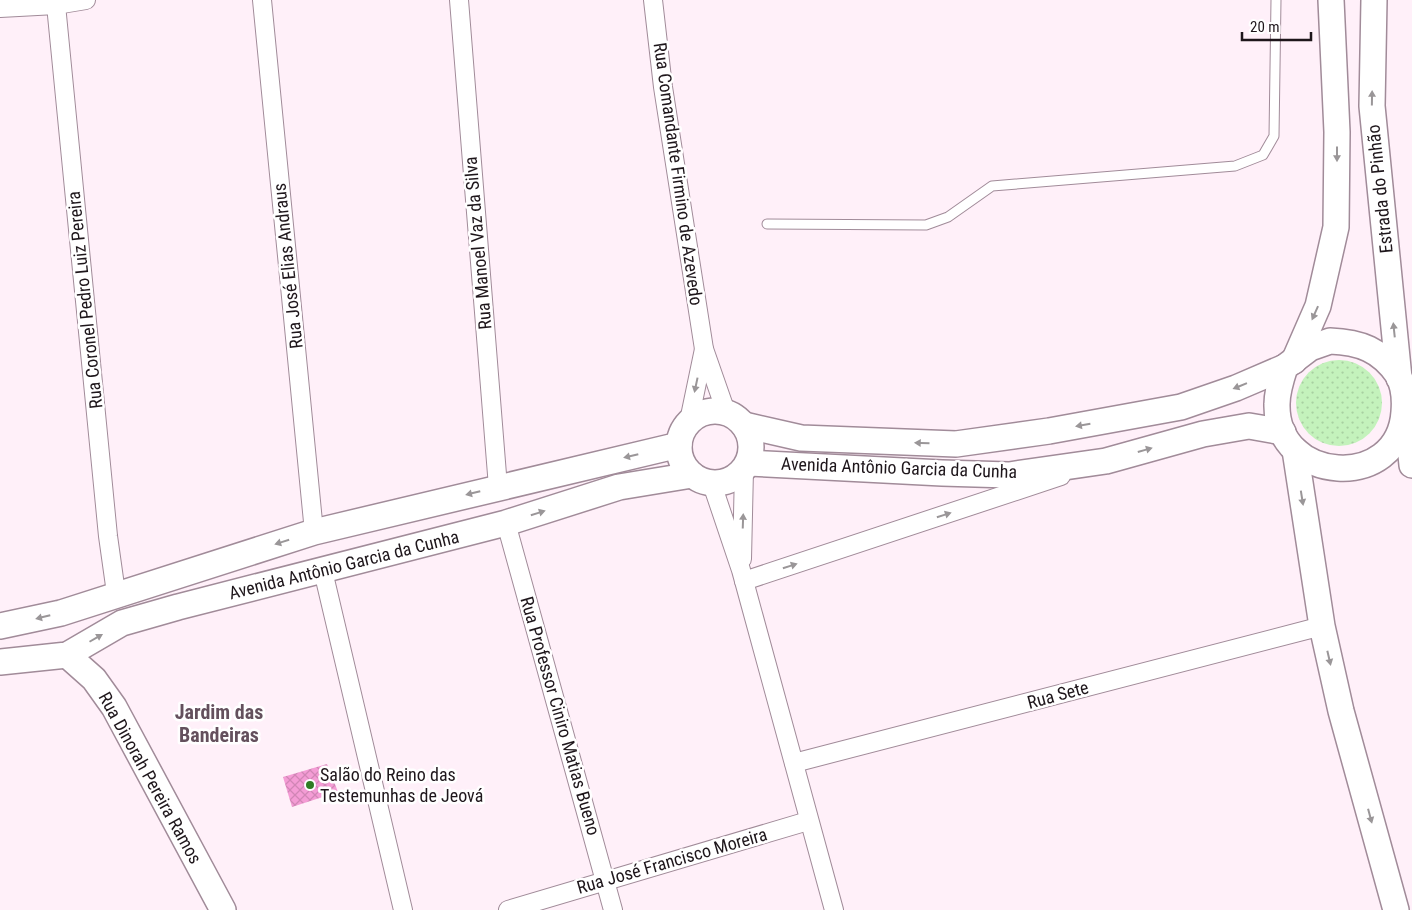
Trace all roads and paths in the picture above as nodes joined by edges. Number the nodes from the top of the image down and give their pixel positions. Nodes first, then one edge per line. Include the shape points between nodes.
1 (86, 0) edge
2 (262, 0) edge
3 (459, 0) edge
4 (652, 0) edge
5 (1276, 0) edge
6 (1331, 0) edge
7 (1374, 0) edge
8 (56, 5) junction
9 (0, 8) edge
10 (768, 224) dead end
11 (704, 349) junction
12 (1289, 364) junction
13 (1402, 389) junction
14 (735, 419) junction
15 (690, 421) junction
16 (1289, 441) junction
17 (679, 445) junction
18 (1106, 462) junction
19 (1412, 465) edge
20 (747, 466) junction
21 (702, 480) junction
22 (498, 487) junction
23 (506, 523) junction
24 (314, 532) junction
25 (323, 571) junction
26 (743, 576) junction
27 (116, 593) junction
28 (0, 626) edge
29 (1322, 626) junction
30 (67, 655) junction
31 (0, 662) edge
32 (794, 763) junction
33 (808, 821) junction
34 (606, 880) junction
35 (223, 910) edge
36 (403, 910) edge
37 (508, 910) edge
38 (613, 910) edge
39 (834, 910) edge
40 (1396, 910) edge

1 - 8 street
2 - 24 street, Rua José Elias Andraus
3 - 22 street, Rua Manoel Vaz da Silva
4 - 11 street, Rua Comandante Firmino de Azevedo
5 - 10 lane via 1274,136 1263,155 1234,166 992,186 948,217 926,225
6 -> 12 street, Estrada do Pinhão via 1337,132 1336,227 1318,306
13 -> 7 street, Estrada do Pinhão via 1372,106
8 - 9 street
8 - 27 street, Rua Coronel Pedro Luiz Pereira
11 - 14 street
11 -> 15 street
12 - 13 street via 1310,348 1330,341 1351,342 1371,348 1382,357
12 -> 14 street, Avenida Antônio Garcia da Cunha via 1236,388 1181,407 956,444 801,438
12 - 16 street via 1277,405
13 - 16 street via 1404,419 1397,438 1368,464 1349,469 1329,469 1311,462
13 - 19 street, Estrada do Pinhão
14 - 15 street via 708,411
14 - 20 street via 751,438
15 - 17 street via 682,432
18 -> 16 street, Avenida Antônio Garcia da Cunha via 1203,434 1249,426
16 -> 29 street
17 - 21 street via 682,462
17 -> 22 street, Avenida Antônio Garcia da Cunha
18 - 20 street, Avenida Antônio Garcia da Cunha via 1009,475
26 -> 18 street
20 - 21 street via 731,480
26 -> 20 street
23 -> 21 street, Avenida Antônio Garcia da Cunha via 619,487
21 - 26 street
22 -> 24 street, Avenida Antônio Garcia da Cunha
23 - 25 street, Avenida Antônio Garcia da Cunha
23 - 34 street, Rua Professor Ciniro Matias Bueno
24 -> 27 street, Avenida Antônio Garcia da Cunha
30 -> 25 street, Avenida Antônio Garcia da Cunha via 122,623
25 - 36 street
26 - 32 street
27 -> 28 street, Avenida Antônio Garcia da Cunha via 61,613
29 - 32 street, Rua Sete
29 -> 40 street via 1341,711
30 - 31 street, Avenida Antônio Garcia da Cunha
30 - 35 street, Rua Dinorah Pereira Ramos via 94,678 114,707
32 - 33 street
33 - 34 street, Rua José Francisco Moreira
33 - 39 street
34 - 37 street, Rua José Francisco Moreira
34 - 38 street, Rua Professor Ciniro Matias Bueno

